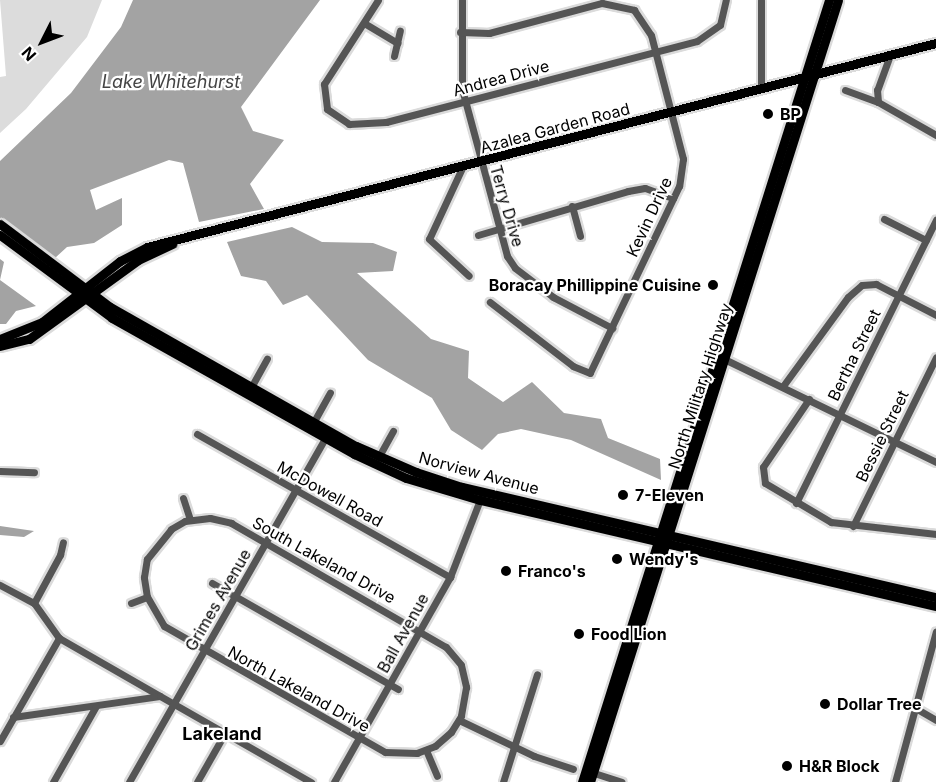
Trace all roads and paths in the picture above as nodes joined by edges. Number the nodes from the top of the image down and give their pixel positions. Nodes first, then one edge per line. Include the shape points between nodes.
1 (378, 0) edge
2 (462, 0) edge
3 (726, 0) edge
4 (761, 0) edge
5 (829, 0) edge
6 (838, 0) edge
7 (593, 3) edge
8 (364, 23) junction
9 (400, 31) dead end
10 (460, 32) junction
11 (397, 43) junction
12 (936, 43) edge
13 (656, 52) junction
14 (890, 55) junction
15 (394, 56) dead end
16 (815, 75) junction
17 (802, 79) junction
18 (761, 89) junction
19 (845, 90) dead end
20 (465, 101) junction
21 (878, 102) junction
22 (672, 113) junction
23 (936, 135) edge
24 (482, 163) junction
25 (462, 168) junction
26 (673, 198) junction
27 (572, 206) junction
28 (884, 219) dead end
29 (936, 220) edge
30 (0, 224) edge
31 (498, 227) junction
32 (0, 235) edge
33 (478, 235) dead end
34 (580, 236) dead end
35 (926, 240) junction
36 (55, 272) junction
37 (469, 276) dead end
38 (85, 295) junction
39 (898, 296) junction
40 (490, 302) dead end
41 (936, 315) edge
42 (612, 328) junction
43 (0, 339) edge
44 (0, 346) edge
45 (936, 357) edge
46 (721, 358) junction
47 (267, 359) dead end
48 (783, 386) junction
49 (249, 390) junction
50 (330, 393) dead end
51 (809, 399) junction
52 (840, 415) junction
53 (312, 426) junction
54 (393, 431) dead end
55 (197, 434) dead end
56 (327, 435) junction
57 (895, 441) junction
58 (376, 461) junction
59 (936, 462) edge
60 (0, 471) edge
61 (34, 472) dead end
62 (296, 490) junction
63 (481, 496) junction
64 (183, 498) dead end
65 (796, 502) junction
66 (190, 520) junction
67 (853, 526) junction
68 (936, 534) edge
69 (663, 538) junction
70 (63, 542) dead end
71 (266, 543) junction
72 (450, 577) junction
73 (212, 583) dead end
74 (0, 585) edge
75 (147, 597) junction
76 (236, 597) junction
77 (936, 597) edge
78 (34, 603) junction
79 (131, 603) dead end
80 (936, 606) edge
81 (420, 630) junction
82 (936, 631) edge
83 (59, 638) junction
84 (205, 652) junction
85 (537, 674) dead end
86 (389, 684) junction
87 (398, 689) dead end
88 (160, 696) junction
89 (173, 704) junction
90 (96, 706) junction
91 (917, 709) junction
92 (14, 717) junction
93 (459, 720) junction
94 (936, 720) edge
95 (225, 733) junction
96 (359, 739) junction
97 (0, 741) edge
98 (514, 747) junction
99 (426, 750) junction
100 (573, 769) dead end
101 (590, 775) edge
102 (437, 776) dead end
103 (53, 782) edge
104 (129, 782) edge
105 (197, 782) edge
106 (311, 782) edge
107 (334, 782) edge
108 (503, 782) edge
109 (582, 782) edge
110 (621, 782) edge
111 (895, 782) edge

1 - 8 street
2 - 10 street, Terry Drive
3 - 13 street, Andrea Drive via 723,20 707,38
4 - 18 street
5 - 17 main road, North Military Highway
6 - 16 main road, North Military Highway
7 - 10 street via 489,33
7 - 13 street, Kevin Drive via 615,3 638,13 648,27
8 - 11 street
8 - 20 street, Andrea Drive via 324,84 327,109 342,121 361,126
9 - 11 street
10 - 20 street, Terry Drive via 460,75
11 - 15 street
12 - 14 main road, Azalea Garden Road
13 - 20 street, Andrea Drive
13 - 22 street, Kevin Drive
14 - 16 main road, Azalea Garden Road
14 - 21 street via 877,90
16 - 17 main road, Azalea Garden Road
16 - 46 main road, North Military Highway
17 - 18 main road, Azalea Garden Road
17 - 46 main road, North Military Highway
18 - 22 main road, Azalea Garden Road
19 - 21 street
20 - 24 street, Terry Drive
21 - 23 street
22 - 24 main road, Azalea Garden Road
22 - 26 street, Kevin Drive via 684,168
24 - 25 main road, Azalea Garden Road
24 - 31 street, Terry Drive
25 - 37 street via 429,239
25 - 38 main road, Azalea Garden Road via 181,241 138,260
26 - 27 street via 642,188
26 - 42 street, Kevin Drive
27 - 31 street
27 - 34 street
28 - 35 street
29 - 35 street, Bertha Street
30 - 36 main road, Norview Avenue
31 - 33 street
31 - 42 street, Terry Drive via 515,268 569,308
32 - 36 main road, Norview Avenue
35 - 39 street, Bertha Street
36 - 38 main road, Norview Avenue
38 - 43 main road, Azalea Garden Road via 32,328
38 - 44 main road, Azalea Garden Road via 29,339
38 - 49 main road, Norview Avenue
39 - 41 street
39 - 48 street via 866,283 852,292
39 - 52 street, Bertha Street
40 - 42 street, Kevin Drive via 573,366 590,373
45 - 57 street, Bessie Street
46 - 48 street
46 - 69 main road, North Military Highway
47 - 49 street
48 - 51 street
49 - 53 main road, Norview Avenue
50 - 53 street
51 - 52 street
51 - 65 street via 762,470 769,486
52 - 57 street
52 - 65 street, Bertha Street
53 - 56 main road, Norview Avenue
54 - 58 street
55 - 62 street, McDowell Road
56 - 58 main road, Norview Avenue
56 - 62 street, Grimes Avenue
57 - 59 street
57 - 67 street, Bessie Street
58 - 63 main road, Norview Avenue via 432,487
60 - 61 street
62 - 71 street, Grimes Avenue
62 - 72 street, McDowell Road
63 - 69 main road, Norview Avenue
63 - 72 street, Ball Avenue
64 - 66 street
65 - 67 street via 821,518
66 - 71 street, South Lakeland Drive via 226,521
66 - 75 street, North Lakeland Drive via 162,536 146,564
67 - 68 street
69 - 77 main road, Norview Avenue
69 - 80 main road, Norview Avenue
69 - 101 main road, North Military Highway
70 - 78 street
71 - 76 street, Grimes Avenue
71 - 81 street, South Lakeland Drive
72 - 81 street, Ball Avenue
73 - 76 street
74 - 78 street
75 - 79 street
75 - 84 street, North Lakeland Drive via 164,627
76 - 84 street, Grimes Avenue
76 - 86 street
78 - 83 street
81 - 86 street, Ball Avenue
81 - 93 street, South Lakeland Drive via 446,647 466,669 466,697
82 - 91 street
83 - 88 street
83 - 92 street
84 - 89 street, Grimes Avenue
84 - 96 street, North Lakeland Drive
85 - 98 street
86 - 87 street
86 - 96 street, Ball Avenue
88 - 89 street
88 - 90 street
89 - 95 street
89 - 104 street, Grimes Avenue
90 - 92 street
90 - 103 street
91 - 94 street
91 - 111 street
92 - 97 street
93 - 98 street
93 - 99 street via 442,741
95 - 105 street
95 - 106 street
96 - 99 street, North Lakeland Drive via 391,753
96 - 107 street, Ball Avenue
98 - 100 street
98 - 108 street
99 - 102 street
101 - 109 main road, North Military Highway
101 - 110 street

